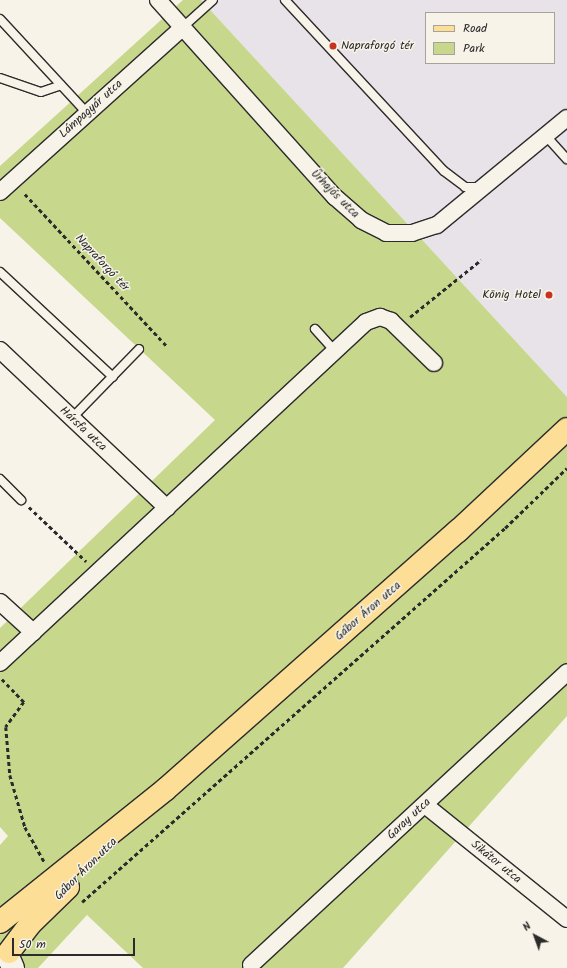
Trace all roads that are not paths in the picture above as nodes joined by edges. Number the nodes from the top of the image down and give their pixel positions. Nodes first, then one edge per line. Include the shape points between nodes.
1 (158, 0) edge
2 (214, 0) edge
3 (285, 0) edge
4 (0, 19) edge
5 (183, 27) junction
6 (0, 78) edge
7 (61, 85) junction
8 (87, 113) junction
9 (567, 118) edge
10 (546, 136) junction
11 (567, 159) edge
12 (488, 186) junction
13 (0, 192) edge
14 (0, 272) edge
15 (315, 329) dead end
16 (139, 349) dead end
17 (0, 350) edge
18 (335, 351) junction
19 (434, 363) dead end
20 (113, 377) junction
21 (72, 418) junction
22 (567, 429) edge
23 (0, 479) edge
24 (21, 500) road end
25 (167, 508) junction
26 (2, 607) edge
27 (33, 632) junction
28 (0, 663) edge
29 (567, 672) edge
30 (166, 789) junction
31 (425, 805) junction
32 (567, 919) edge
33 (0, 922) edge
34 (8, 957) edge
35 (251, 965) dead end

1 - 5 street, Űrhajós utca
2 - 5 lane
3 - 12 lane via 455,182 473,189
4 - 7 lane
5 - 8 street, Lámpagyár utca
5 - 12 street, Űrhajós utca via 335,197 375,228 399,235 423,230 451,215
6 - 7 lane via 41,92
7 - 8 lane
8 - 13 street, Lámpagyár utca
9 - 10 street, Űrhajós utca
10 - 11 lane
10 - 12 street, Űrhajós utca
14 - 20 lane
15 - 18 lane
16 - 20 lane
17 - 21 street, Hársfa utca
18 - 19 street via 372,319 384,318 399,326
18 - 25 street
20 - 21 lane
21 - 25 street, Hársfa utca
22 - 30 main road, Gábor Áron utca via 458,531
23 - 24 lane
25 - 27 street
26 - 27 street
27 - 28 street
29 - 31 street, Garay utca
30 - 33 main road, Gábor Áron utca
30 - 34 main road, Gábor Áron utca via 30,924
31 - 32 street, Sikátor utca
31 - 35 street, Garay utca

